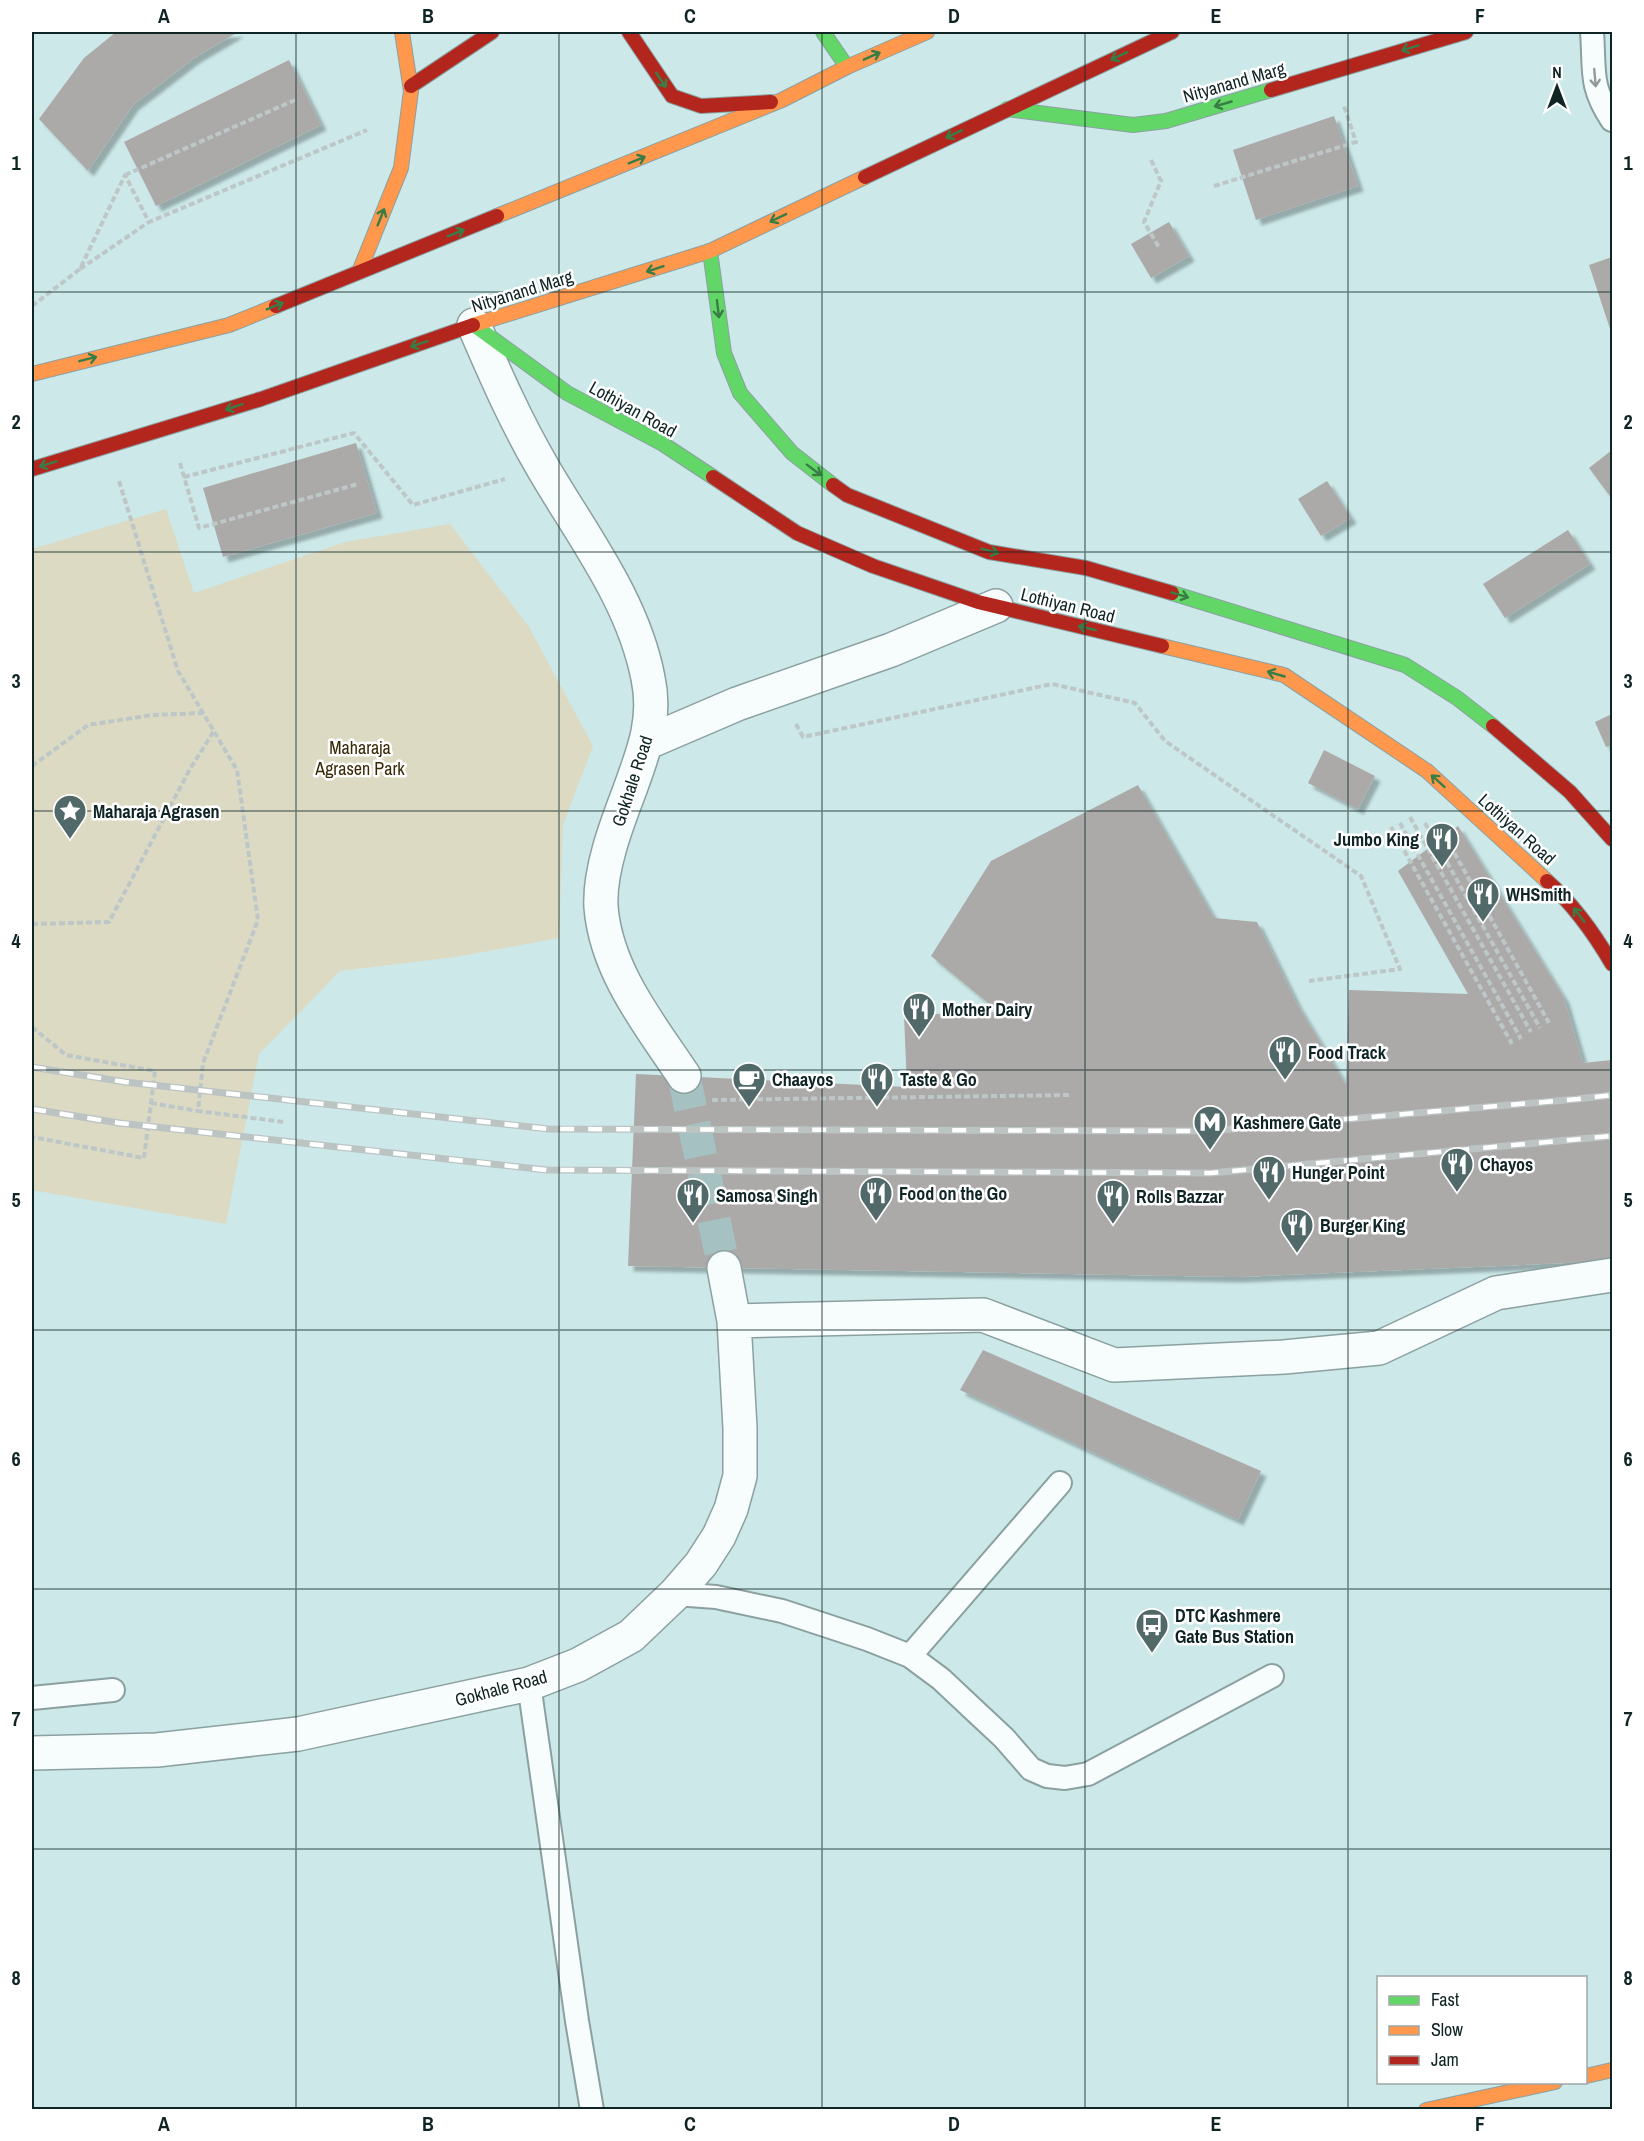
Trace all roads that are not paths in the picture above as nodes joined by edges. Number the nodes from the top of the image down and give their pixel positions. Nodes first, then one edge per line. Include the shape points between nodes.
1 (402, 32) edge
2 (492, 32) edge
3 (629, 32) edge
4 (823, 32) edge
5 (927, 32) edge
6 (1172, 32) edge
7 (1466, 32) edge
8 (1592, 32) edge
9 (847, 67) junction
10 (411, 86) junction
11 (782, 100) junction
12 (1007, 109) junction
13 (1612, 120) edge
14 (710, 251) junction
15 (359, 272) junction
16 (474, 325) junction
17 (32, 374) edge
18 (32, 469) edge
19 (996, 606) junction
20 (646, 743) junction
21 (1612, 839) edge
22 (1612, 963) edge
23 (684, 1076) tunnel mouth
24 (724, 1268) tunnel mouth
25 (1612, 1275) edge
26 (734, 1321) junction
27 (1060, 1483) dead end
28 (675, 1594) junction
29 (910, 1656) junction
30 (1272, 1676) dead end
31 (529, 1684) junction
32 (113, 1690) dead end
33 (32, 1698) edge
34 (32, 1753) edge
35 (1612, 2070) edge
36 (1587, 2076) edge
37 (1545, 2084) edge
38 (592, 2109) edge
39 (1426, 2109) edge

1 - 10 main road
2 - 10 main road
3 -> 11 main road via 672,96 701,106
4 - 9 main road
9 -> 5 main road
6 -> 12 main road, Nityanand Marg
7 -> 12 main road, Nityanand Marg via 1166,121 1133,125
8 -> 13 lane via 1594,82 1600,102
9 - 11 main road
15 -> 10 main road via 400,168
15 -> 11 main road
12 -> 14 main road, Nityanand Marg
14 -> 16 main road, Nityanand Marg
14 -> 21 main road, Lothiyan Road via 724,352 740,393 792,453 848,495 989,552 1086,568 1405,665 1457,698 1501,733 1570,792
17 -> 15 main road via 229,325
16 -> 18 main road, Nityanand Marg via 261,399
16 - 19 main road, Lothiyan Road via 567,393 663,444 797,533 873,566
16 - 20 street, Gokhale Road via 506,400 588,540 642,650 652,705
19 - 20 street via 891,650 737,704
22 -> 19 main road, Lothiyan Road via 1564,896 1427,771 1284,675
20 - 23 street, Gokhale Road via 616,827 603,878 601,905 606,939 628,992
24 - 26 street, Gokhale Road
25 - 26 street via 1496,1293 1379,1348 1284,1357 1114,1365 983,1315
26 - 28 street, Gokhale Road via 740,1476 719,1536 702,1564
27 - 29 lane
28 - 29 lane via 716,1597 782,1611
28 - 31 street, Gokhale Road via 632,1636 578,1665
29 - 30 lane via 941,1679 1004,1738 1030,1769 1065,1778 1088,1774
31 - 34 street, Gokhale Road via 298,1734 157,1750
31 - 38 lane
32 - 33 lane
35 - 36 main road
37 - 39 main road

